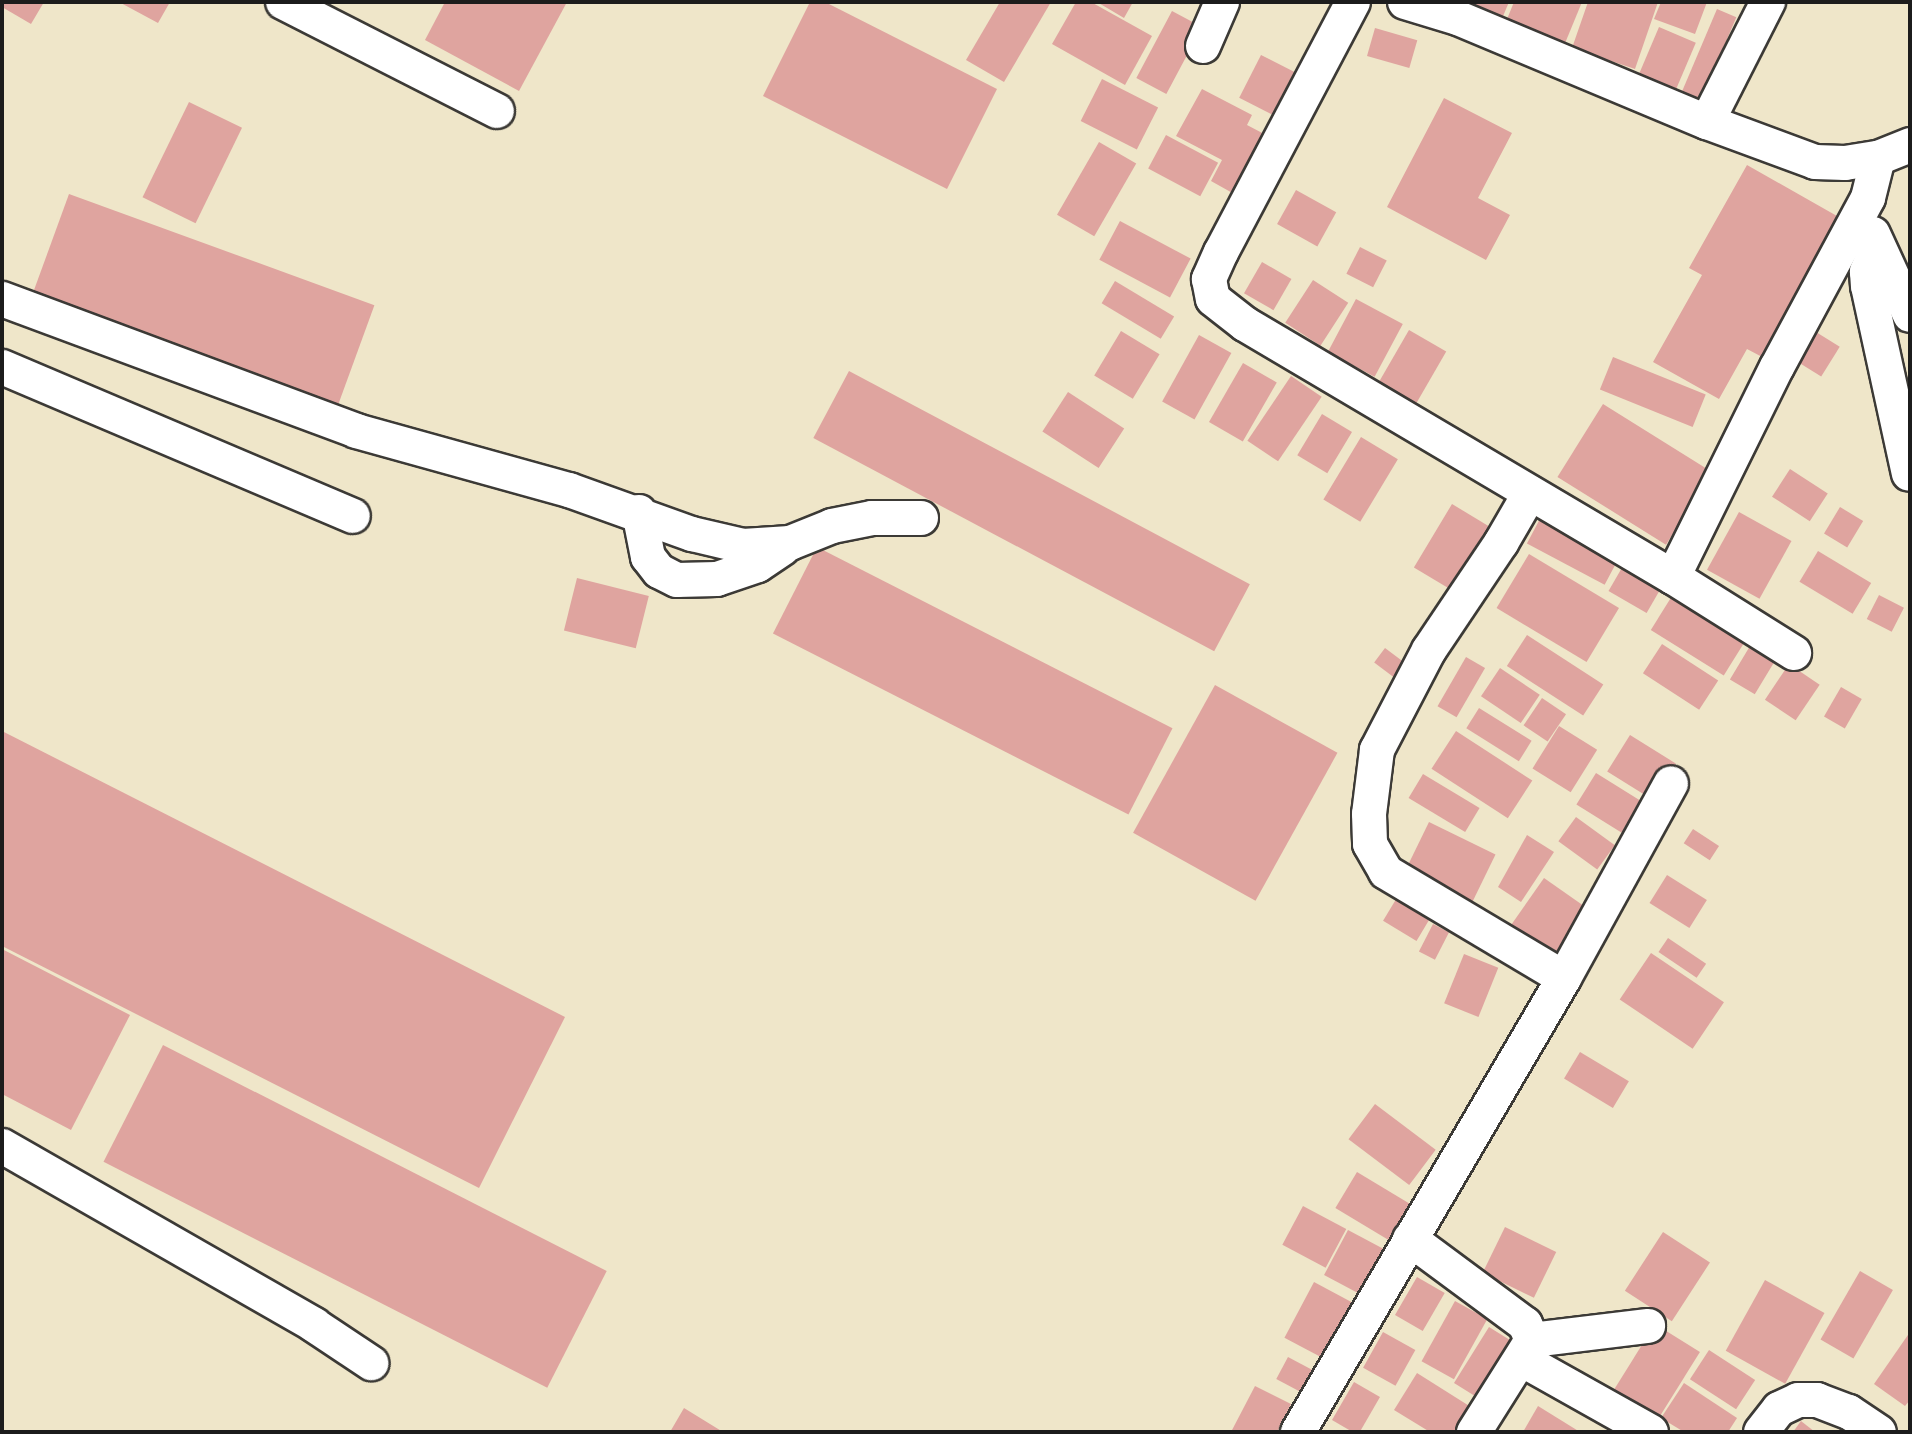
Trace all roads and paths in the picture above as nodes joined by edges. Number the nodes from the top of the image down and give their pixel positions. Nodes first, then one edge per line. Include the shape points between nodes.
1 (283, 2) edge
2 (1222, 2) edge
3 (1353, 2) edge
4 (1405, 2) edge
5 (1768, 2) edge
6 (1203, 46) dead end
7 (497, 111) dead end
8 (1707, 122) junction
9 (1910, 145) edge
10 (1878, 158) junction
11 (1868, 198) junction
12 (1891, 260) edge
13 (2, 299) edge
14 (1910, 315) edge
15 (2, 367) edge
16 (1909, 474) edge
17 (1530, 493) junction
18 (639, 512) junction
19 (353, 516) dead end
20 (921, 518) dead end
21 (790, 543) junction
22 (1673, 577) junction
23 (1794, 653) dead end
24 (1671, 783) dead end
25 (1564, 978) junction
26 (2, 1146) edge
27 (1410, 1239) junction
28 (1648, 1326) dead end
29 (1526, 1349) junction
30 (371, 1363) dead end
31 (1298, 1432) edge
32 (1474, 1432) edge
33 (1651, 1432) edge
34 (1761, 1432) edge
35 (1879, 1432) edge

1 - 7 street
2 - 6 street
3 - 17 street via 1221,252 1209,279 1213,299 1245,324
4 - 8 street via 1458,18
5 - 8 street
8 - 10 street via 1815,162
9 - 10 street
10 - 11 street
11 - 12 street
11 - 22 street
12 - 14 street
12 - 16 street via 1867,272 1868,286
13 - 18 street via 356,431
15 - 19 street
17 - 22 street
17 - 25 street via 1429,650 1377,750 1370,844 1386,872
18 - 21 street via 692,534 743,546
18 - 21 street via 648,557 659,571 677,580 717,579 758,565
20 - 21 street via 872,518 832,526
22 - 23 street
24 - 25 street
25 - 27 street
26 - 30 street
27 - 29 street via 1525,1324
27 - 31 street
28 - 29 street
29 - 32 street
29 - 33 street
34 - 35 street via 1779,1409 1798,1400 1817,1400 1849,1412

